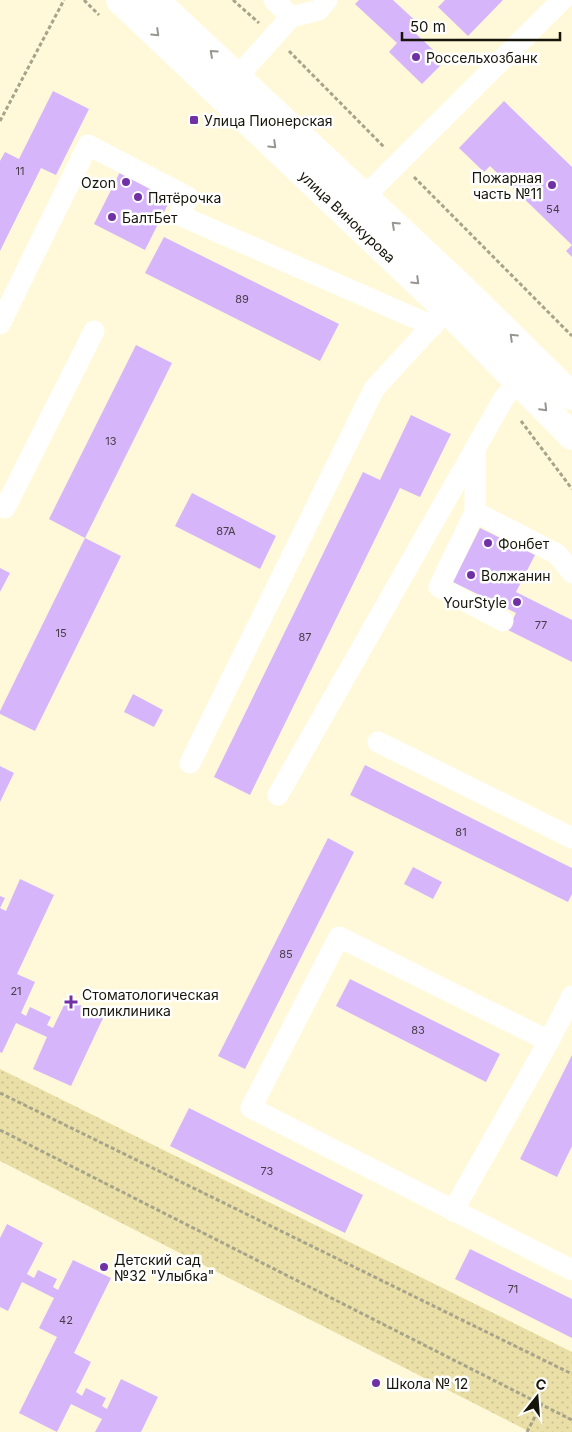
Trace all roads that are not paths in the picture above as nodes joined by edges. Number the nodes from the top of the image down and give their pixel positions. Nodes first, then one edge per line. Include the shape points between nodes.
1 (120, 0) edge
2 (155, 0) edge
3 (274, 0) edge
4 (327, 0) edge
5 (562, 0) edge
6 (291, 17) junction
7 (238, 76) junction
8 (365, 196) junction
9 (464, 290) junction
10 (440, 318) junction
11 (0, 324) edge
12 (94, 331) dead end
13 (538, 362) junction
14 (519, 382) junction
15 (572, 396) edge
16 (572, 436) edge
17 (474, 452) junction
18 (0, 505) edge
19 (475, 512) junction
20 (572, 573) edge
21 (503, 621) dead end
22 (378, 742) dead end
23 (190, 763) dead end
24 (278, 795) dead end
25 (572, 838) edge
26 (572, 996) edge
27 (549, 1041) junction
28 (453, 1211) junction
29 (572, 1270) edge

1 -> 10 main road, улица Винокурова
7 -> 2 main road, улица Винокурова
3 - 6 lane
4 - 6 lane via 319,10
5 - 8 lane
6 - 7 lane
7 - 8 main road, улица Винокурова
9 -> 8 main road, улица Винокурова
9 - 10 lane
13 -> 9 main road, улица Винокурова
10 - 11 lane via 179,215 188,196 88,145
10 - 14 main road, улица Винокурова
10 - 23 lane via 374,389
12 - 18 lane via 5,508
13 - 14 lane
13 - 15 main road, улица Винокурова
14 -> 16 main road, улица Винокурова
14 - 17 lane via 504,398
17 - 19 lane
17 - 24 lane
19 - 20 lane via 557,554
19 - 21 lane via 439,587
22 - 25 lane
26 - 27 lane
27 - 28 lane
27 - 28 lane via 339,937 251,1108
28 - 29 lane

